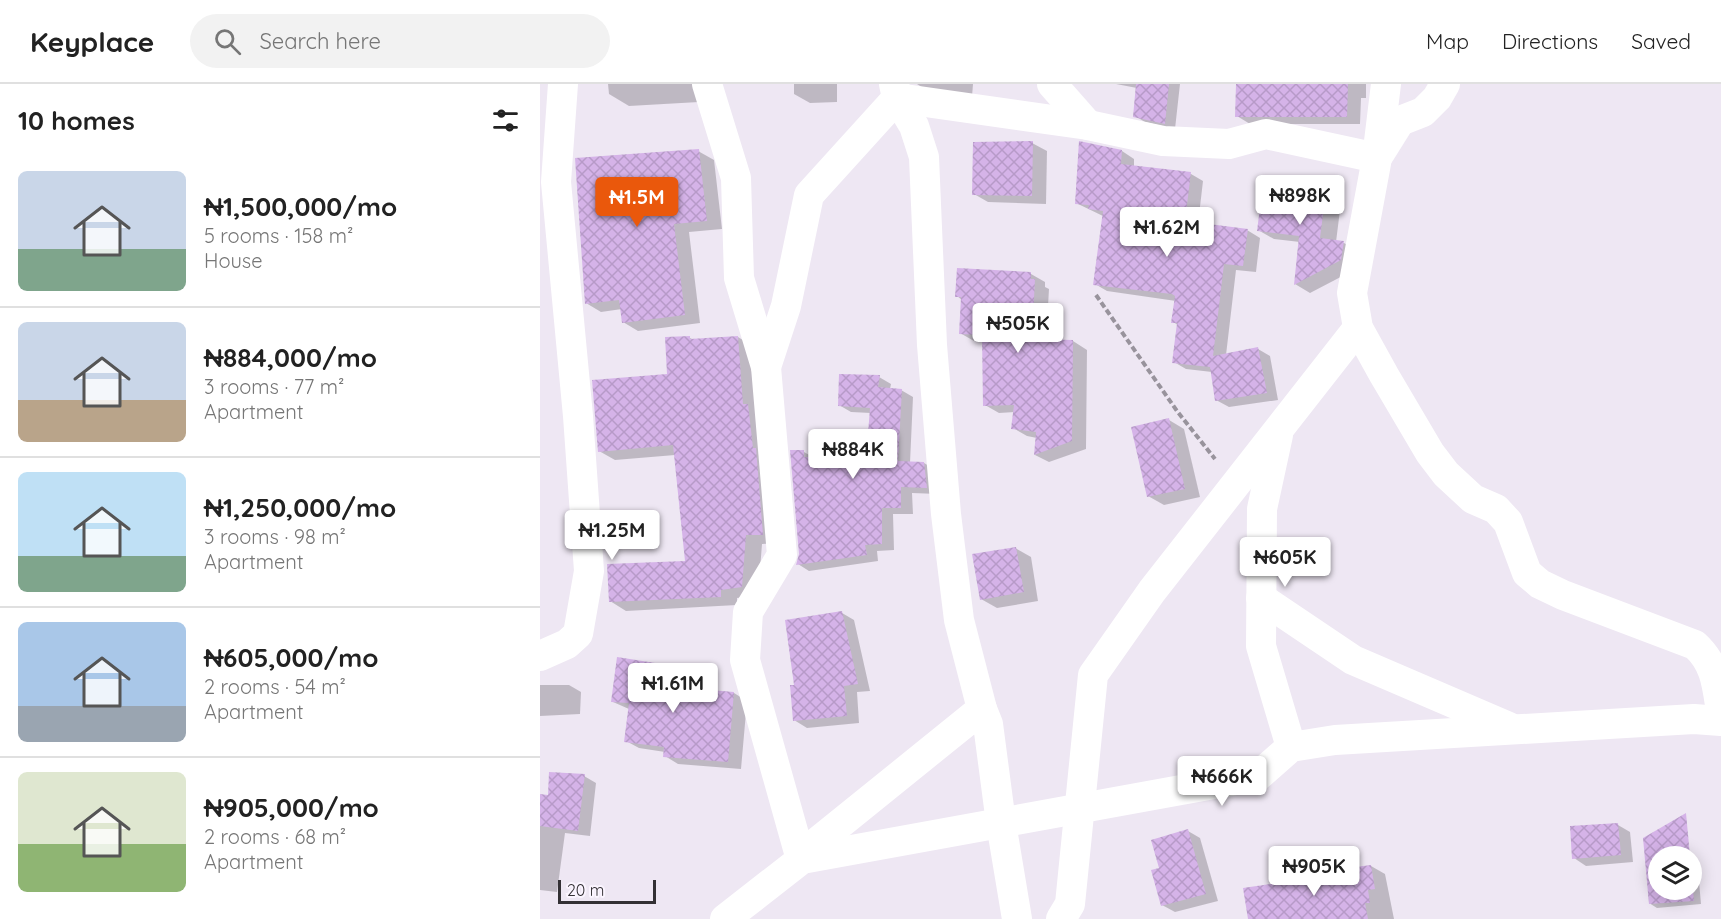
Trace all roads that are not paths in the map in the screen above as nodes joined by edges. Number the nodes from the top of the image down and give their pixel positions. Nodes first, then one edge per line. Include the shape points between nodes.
1 (563, 84) edge
2 (707, 84) edge
3 (1052, 84) edge
4 (1386, 84) edge
5 (1445, 84) edge
6 (540, 86) edge
7 (896, 91) edge
8 (1088, 124) junction
9 (559, 134) junction
10 (1377, 158) junction
11 (561, 238) junction
12 (540, 259) edge
13 (1358, 328) junction
14 (766, 367) junction
15 (1279, 428) junction
16 (1261, 598) junction
17 (540, 656) edge
18 (982, 709) junction
19 (1721, 712) edge
20 (1721, 721) edge
21 (1515, 729) junction
22 (1291, 747) junction
23 (1081, 808) junction
24 (1001, 823) junction
25 (725, 919) edge
26 (1017, 919) edge
27 (1061, 919) edge

1 - 9 street
2 - 14 street via 736,177 739,278
3 - 8 street
4 - 10 street
5 - 10 street via 1423,112 1400,121
6 - 9 street
7 - 8 street
7 - 14 street via 809,195 786,306
7 - 18 street via 924,156 932,345 945,514 958,620
8 - 10 street via 1163,141 1229,144 1266,134
9 - 11 street via 556,182
10 - 13 street via 1353,293
11 - 12 street
11 - 17 street via 589,571 579,634
13 - 15 street
13 - 19 street via 1446,474 1508,522 1527,573 1539,584 1563,595 1695,645 1706,654 1716,675
14 - 18 street via 782,555 748,612 745,660 800,856
15 - 16 street via 1262,509
15 - 23 street via 1152,591 1094,675
16 - 21 street via 1353,660
16 - 22 street via 1261,646
18 - 24 street via 988,724
20 - 21 street via 1694,719
21 - 22 street via 1335,740
22 - 23 street via 1258,776
23 - 24 street
23 - 27 street via 1070,904
24 - 25 street via 802,859
24 - 26 street

